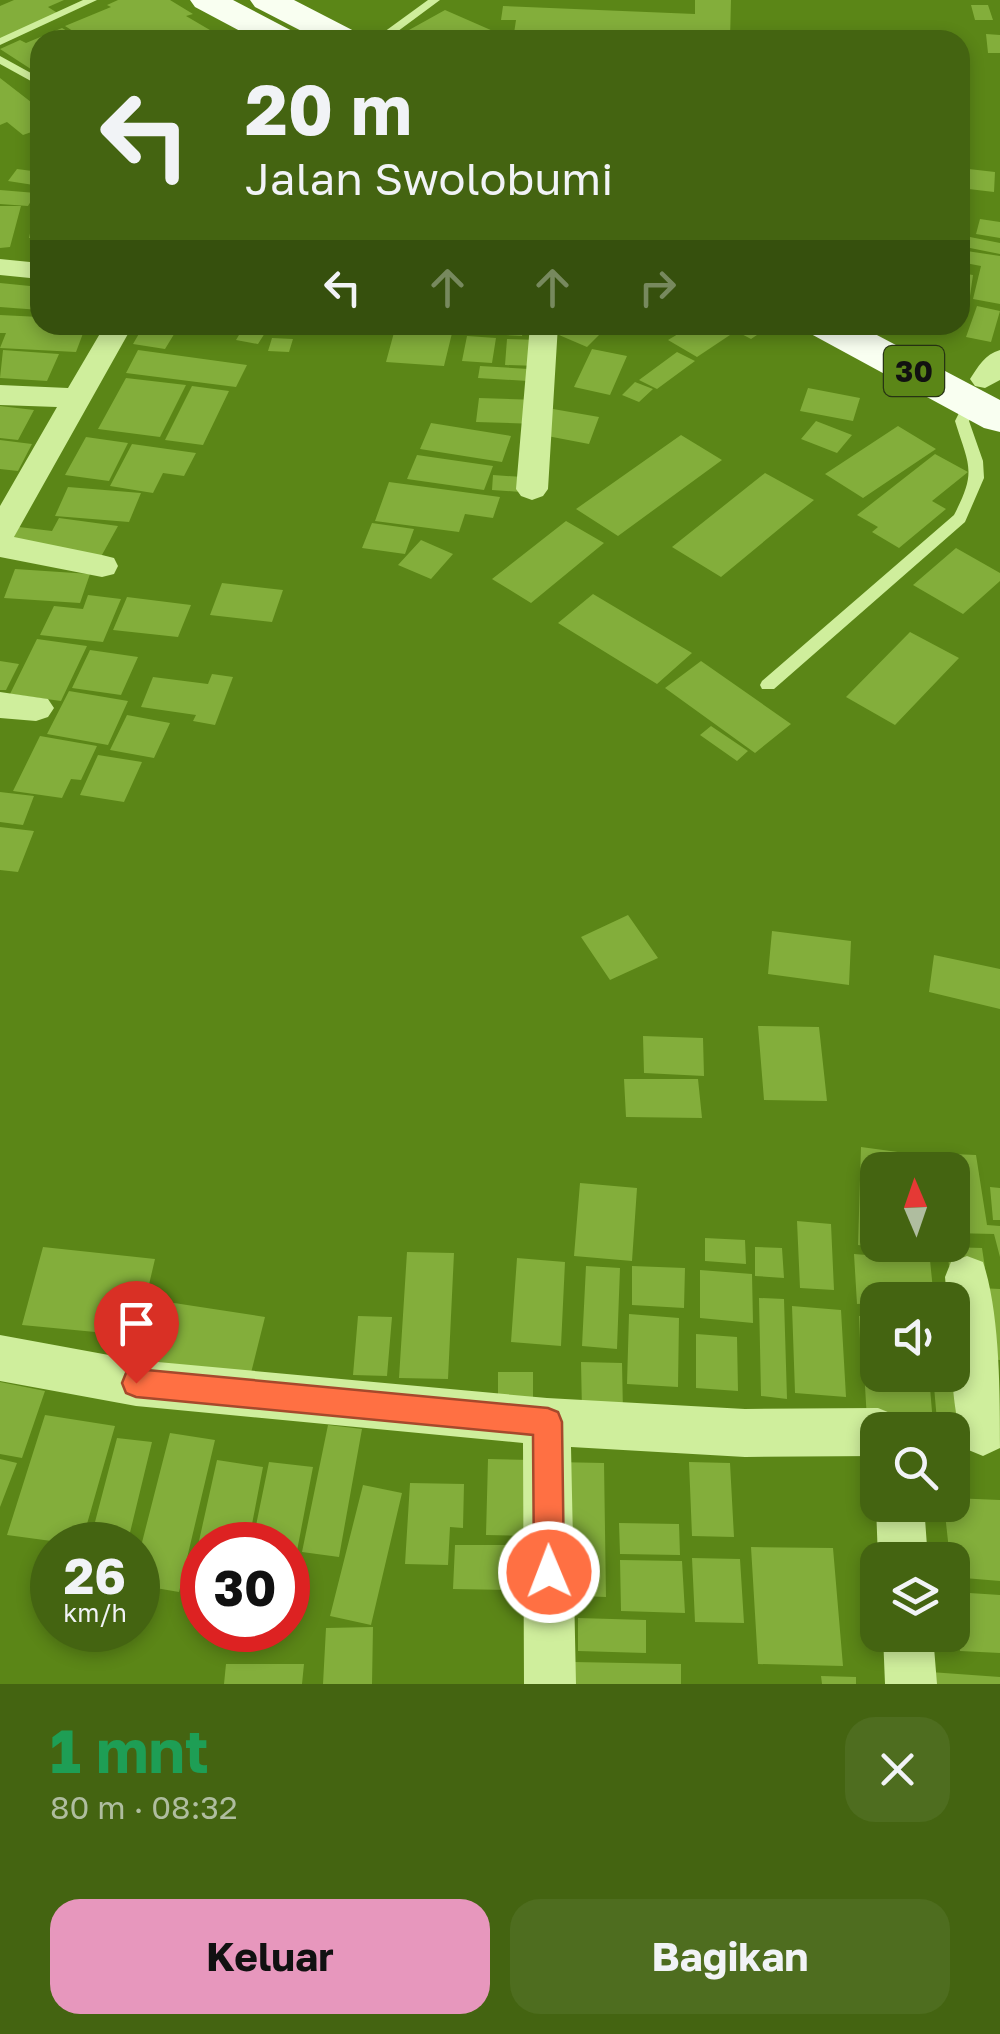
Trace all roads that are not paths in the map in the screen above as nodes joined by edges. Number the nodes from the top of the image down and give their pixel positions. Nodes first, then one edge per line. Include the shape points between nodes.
1 (92, 0) edge
2 (208, 0) edge
3 (268, 0) edge
4 (435, 0) edge
5 (264, 30) edge
6 (326, 30) edge
7 (393, 30) edge
8 (0, 42) edge
9 (0, 59) edge
10 (30, 76) edge
11 (0, 267) edge
12 (30, 269) edge
13 (113, 335) edge
14 (543, 335) edge
15 (852, 335) edge
16 (896, 335) edge
17 (991, 389) edge
18 (0, 395) edge
19 (77, 398) junction
20 (14, 478) edge
21 (532, 489) dead end
22 (0, 534) edge
23 (0, 546) edge
24 (102, 566) dead end
25 (768, 685) dead end
26 (0, 705) edge
27 (36, 708) dead end
28 (967, 1276) dead end
29 (0, 1358) edge
30 (548, 1422) junction
31 (860, 1432) edge
32 (978, 1433) edge
33 (909, 1652) edge
34 (550, 1684) edge
35 (911, 1684) edge

1 - 8 lane
2 - 5 highway
3 - 6 highway
4 - 7 lane
9 - 10 lane
11 - 12 street
13 - 19 street
14 - 21 street
15 - 17 highway, 30
16 - 17 highway, 30
17 - 25 lane via 962,421 980,481 960,518
18 - 19 street
19 - 20 street
20 - 22 street
23 - 24 street
26 - 27 street
28 - 32 street
29 - 30 street via 136,1383
30 - 31 street via 745,1434
30 - 34 street
33 - 35 street

